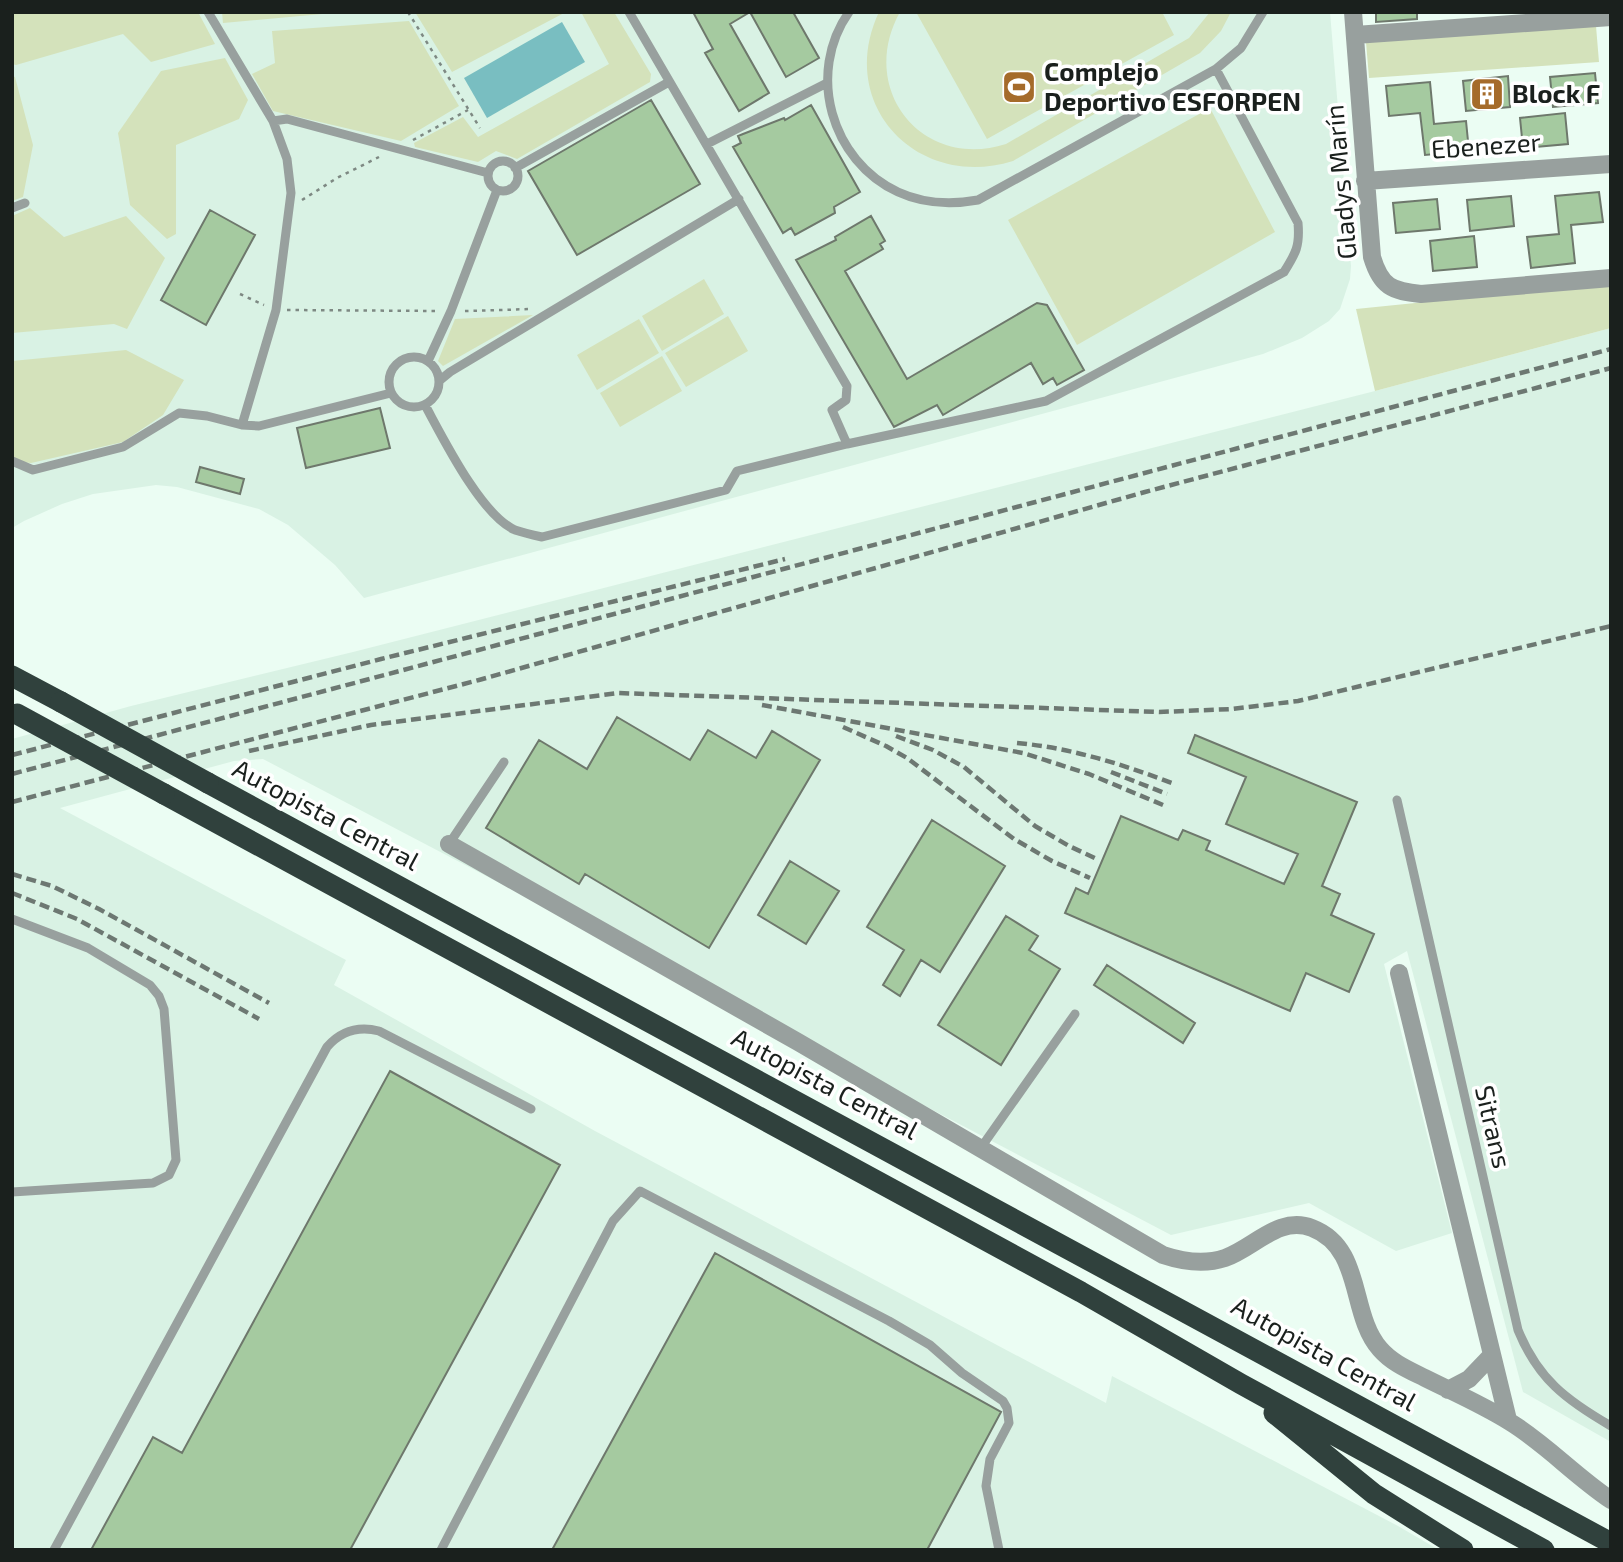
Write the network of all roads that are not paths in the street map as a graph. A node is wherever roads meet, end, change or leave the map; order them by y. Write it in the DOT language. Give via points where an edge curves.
graph roads {
  1 [pos="208,12"];
  2 [pos="629,12"];
  3 [pos="849,12"];
  4 [pos="1263,12"];
  5 [pos="1353,12"];
  6 [pos="1611,17"];
  7 [pos="1355,35"];
  8 [pos="1216,69"];
  9 [pos="669,82"];
  10 [pos="827,83"];
  11 [pos="273,121"];
  12 [pos="707,144"];
  13 [pos="1611,164"];
  14 [pos="515,168"];
  15 [pos="488,173"];
  16 [pos="1365,181"];
  17 [pos="497,190"];
  18 [pos="739,199"];
  19 [pos="25,203"];
  20 [pos="12,208"];
  21 [pos="1611,278"];
  22 [pos="428,360"];
  23 [pos="439,382"];
  24 [pos="391,393"];
  25 [pos="425,405"];
  26 [pos="242,425"];
  27 [pos="847,444"];
  28 [pos="12,461"];
  29 [pos="12,676"];
  30 [pos="15,712"];
  31 [pos="504,762"];
  32 [pos="1397,800"];
  33 [pos="449,844"];
  34 [pos="12,919"];
  35 [pos="1399,972"];
  36 [pos="1074,1014"];
  37 [pos="531,1109"];
  38 [pos="980,1149"];
  39 [pos="12,1192"];
  40 [pos="1492,1355"];
  41 [pos="1241,1384"];
  42 [pos="1448,1390"];
  43 [pos="1508,1420"];
  44 [pos="1611,1426"];
  45 [pos="1611,1500"];
  46 [pos="1611,1543"];
  47 [pos="54,1550"];
  48 [pos="441,1550"];
  49 [pos="999,1550"];
  50 [pos="1463,1550"];
  51 [pos="1544,1550"];
  1 -- 11 [label="lane"];
  2 -- 9 [label="lane"];
  3 -- 10 [label="lane" via="831,50"];
  4 -- 8 [label="lane" via="1251,35"];
  5 -- 7 [label="street, Gladys Marín"];
  6 -- 7 [label="street"];
  7 -- 16 [label="street, Gladys Marín"];
  8 -- 10 [label="lane" via="978,200 961,203 912,198 869,174 839,134"];
  8 -- 27 [label="lane" via="1298,223 1299,241 1284,272 1046,401"];
  9 -- 12 [label="lane"];
  9 -- 14 [label="lane"];
  10 -- 12 [label="lane"];
  11 -- 15 [label="lane" via="287,119"];
  11 -- 26 [label="lane" via="288,159 291,193 276,310"];
  12 -- 18 [label="lane"];
  13 -- 16 [label="street, Ebenezer"];
  14 -- 15 [label="lane" via="498,162"];
  14 -- 17 [label="lane" via="514,186"];
  15 -- 17 [label="lane" via="489,183"];
  16 -- 21 [label="street, Gladys Marín" via="1372,257 1377,272 1392,289 1421,294"];
  17 -- 22 [label="lane"];
  18 -- 23 [label="lane"];
  18 -- 27 [label="lane" via="847,386 846,400 832,410"];
  19 -- 20 [label="lane"];
  22 -- 23 [label="lane"];
  22 -- 24 [label="lane" via="412,356 395,365 389,374"];
  23 -- 25 [label="lane"];
  24 -- 25 [label="lane" via="409,407"];
  24 -- 26 [label="lane" via="259,426"];
  25 -- 27 [label="lane" via="487,506 513,529 542,537 726,490 737,471"];
  26 -- 28 [label="lane" via="179,413 123,447 33,470"];
  29 -- 46 [label="highway, Autopista Central, bridge"];
  30 -- 41 [label="highway, bridge" via="1081,1292"];
  31 -- 33 [label="lane"];
  32 -- 44 [label="lane, Sitrans" via="1518,1330 1534,1363 1558,1391"];
  33 -- 38 [label="street"];
  34 -- 39 [label="lane" via="88,947 155,990 164,1009 176,1160 169,1175 153,1184"];
  35 -- 40 [label="street"];
  36 -- 38 [label="lane"];
  37 -- 47 [label="lane" via="379,1031 355,1029 333,1041"];
  38 -- 42 [label="street" via="1147,1248 1180,1260 1205,1262 1227,1257 1287,1226 1305,1225 1321,1232 1345,1259 1375,1343 1390,1359"];
  40 -- 42 [label="street" via="1469,1379"];
  40 -- 43 [label="street"];
  41 -- 50 [label="highway" via="1374,1494"];
  41 -- 51 [label="highway"];
  42 -- 43 [label="street"];
  43 -- 45 [label="street"];
  48 -- 49 [label="lane" via="613,1222 640,1191 890,1321 930,1345 1003,1401 1009,1423 990,1459 986,1486"];
}
